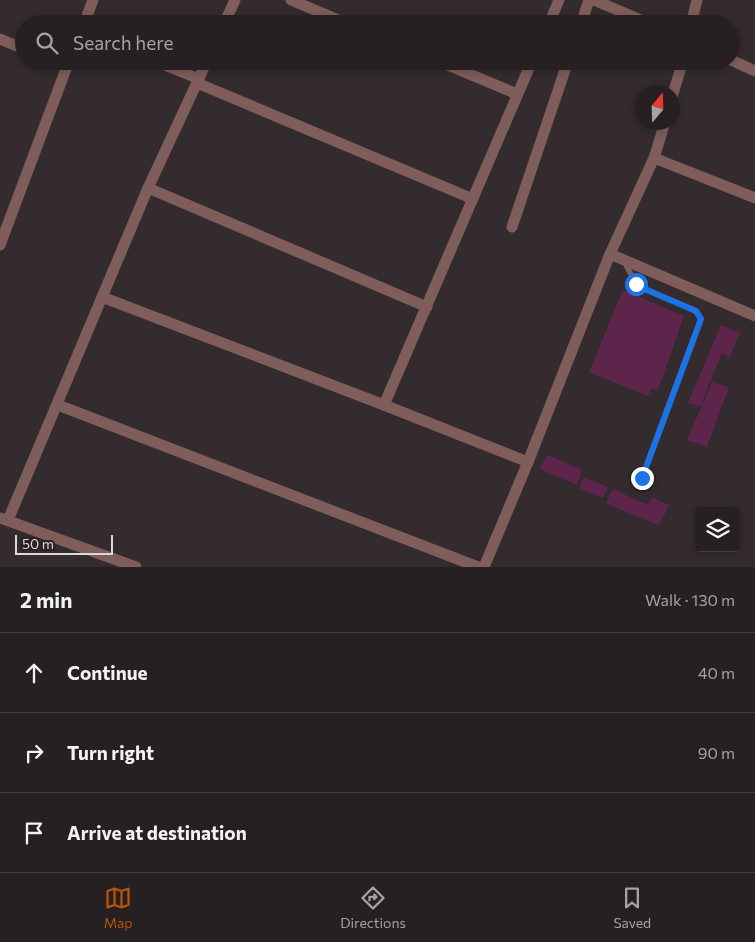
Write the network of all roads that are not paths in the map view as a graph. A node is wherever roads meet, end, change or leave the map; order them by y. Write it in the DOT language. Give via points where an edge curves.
graph roads {
  1 [pos="93,0"];
  2 [pos="235,0"];
  3 [pos="291,0"];
  4 [pos="559,0"];
  5 [pos="589,0"];
  6 [pos="594,0"];
  7 [pos="697,0"];
  8 [pos="87,15"];
  9 [pos="228,15"];
  10 [pos="327,15"];
  11 [pos="553,15"];
  12 [pos="584,15"];
  13 [pos="629,15"];
  14 [pos="693,15"];
  15 [pos="0,38"];
  16 [pos="15,45"];
  17 [pos="740,64"];
  18 [pos="65,70"];
  19 [pos="174,70"];
  20 [pos="203,70"];
  21 [pos="459,70"];
  22 [pos="528,70"];
  23 [pos="565,70"];
  24 [pos="680,70"];
  25 [pos="755,70"];
  26 [pos="198,81"];
  27 [pos="676,85"];
  28 [pos="516,94"];
  29 [pos="663,130"];
  30 [pos="654,158"];
  31 [pos="148,188"];
  32 [pos="755,198"];
  33 [pos="473,199"];
  34 [pos="512,227"];
  35 [pos="0,245"];
  36 [pos="610,254"];
  37 [pos="623,259"];
  38 [pos="102,297"];
  39 [pos="427,307"];
  40 [pos="755,316"];
  41 [pos="58,405"];
  42 [pos="384,405"];
  43 [pos="528,462"];
  44 [pos="642,478"];
  45 [pos="4,519"];
  46 [pos="136,567"];
  47 [pos="478,567"];
  48 [pos="484,567"];
  1 -- 8 [label="street"];
  2 -- 9 [label="street"];
  3 -- 10 [label="street"];
  4 -- 11 [label="street"];
  5 -- 12 [label="street"];
  6 -- 13 [label="street"];
  7 -- 14 [label="street"];
  15 -- 16 [label="street"];
  17 -- 25 [label="street"];
  18 -- 35 [label="street"];
  19 -- 26 [label="street"];
  20 -- 26 [label="street"];
  21 -- 28 [label="street"];
  22 -- 28 [label="street"];
  23 -- 34 [label="street"];
  24 -- 27 [label="street"];
  26 -- 31 [label="street"];
  26 -- 33 [label="street"];
  28 -- 33 [label="street"];
  29 -- 30 [label="street"];
  30 -- 32 [label="street"];
  30 -- 36 [label="street"];
  31 -- 38 [label="street"];
  31 -- 39 [label="street"];
  33 -- 39 [label="street"];
  36 -- 37 [label="street"];
  36 -- 43 [label="street"];
  37 -- 40 [label="street"];
  37 -- 44 [label="lane" via="636,284 696,311 701,319"];
  38 -- 41 [label="street"];
  38 -- 42 [label="street"];
  39 -- 42 [label="street"];
  41 -- 45 [label="street"];
  41 -- 47 [label="street"];
  42 -- 43 [label="street"];
  43 -- 48 [label="street"];
  45 -- 46 [label="street"];
}
